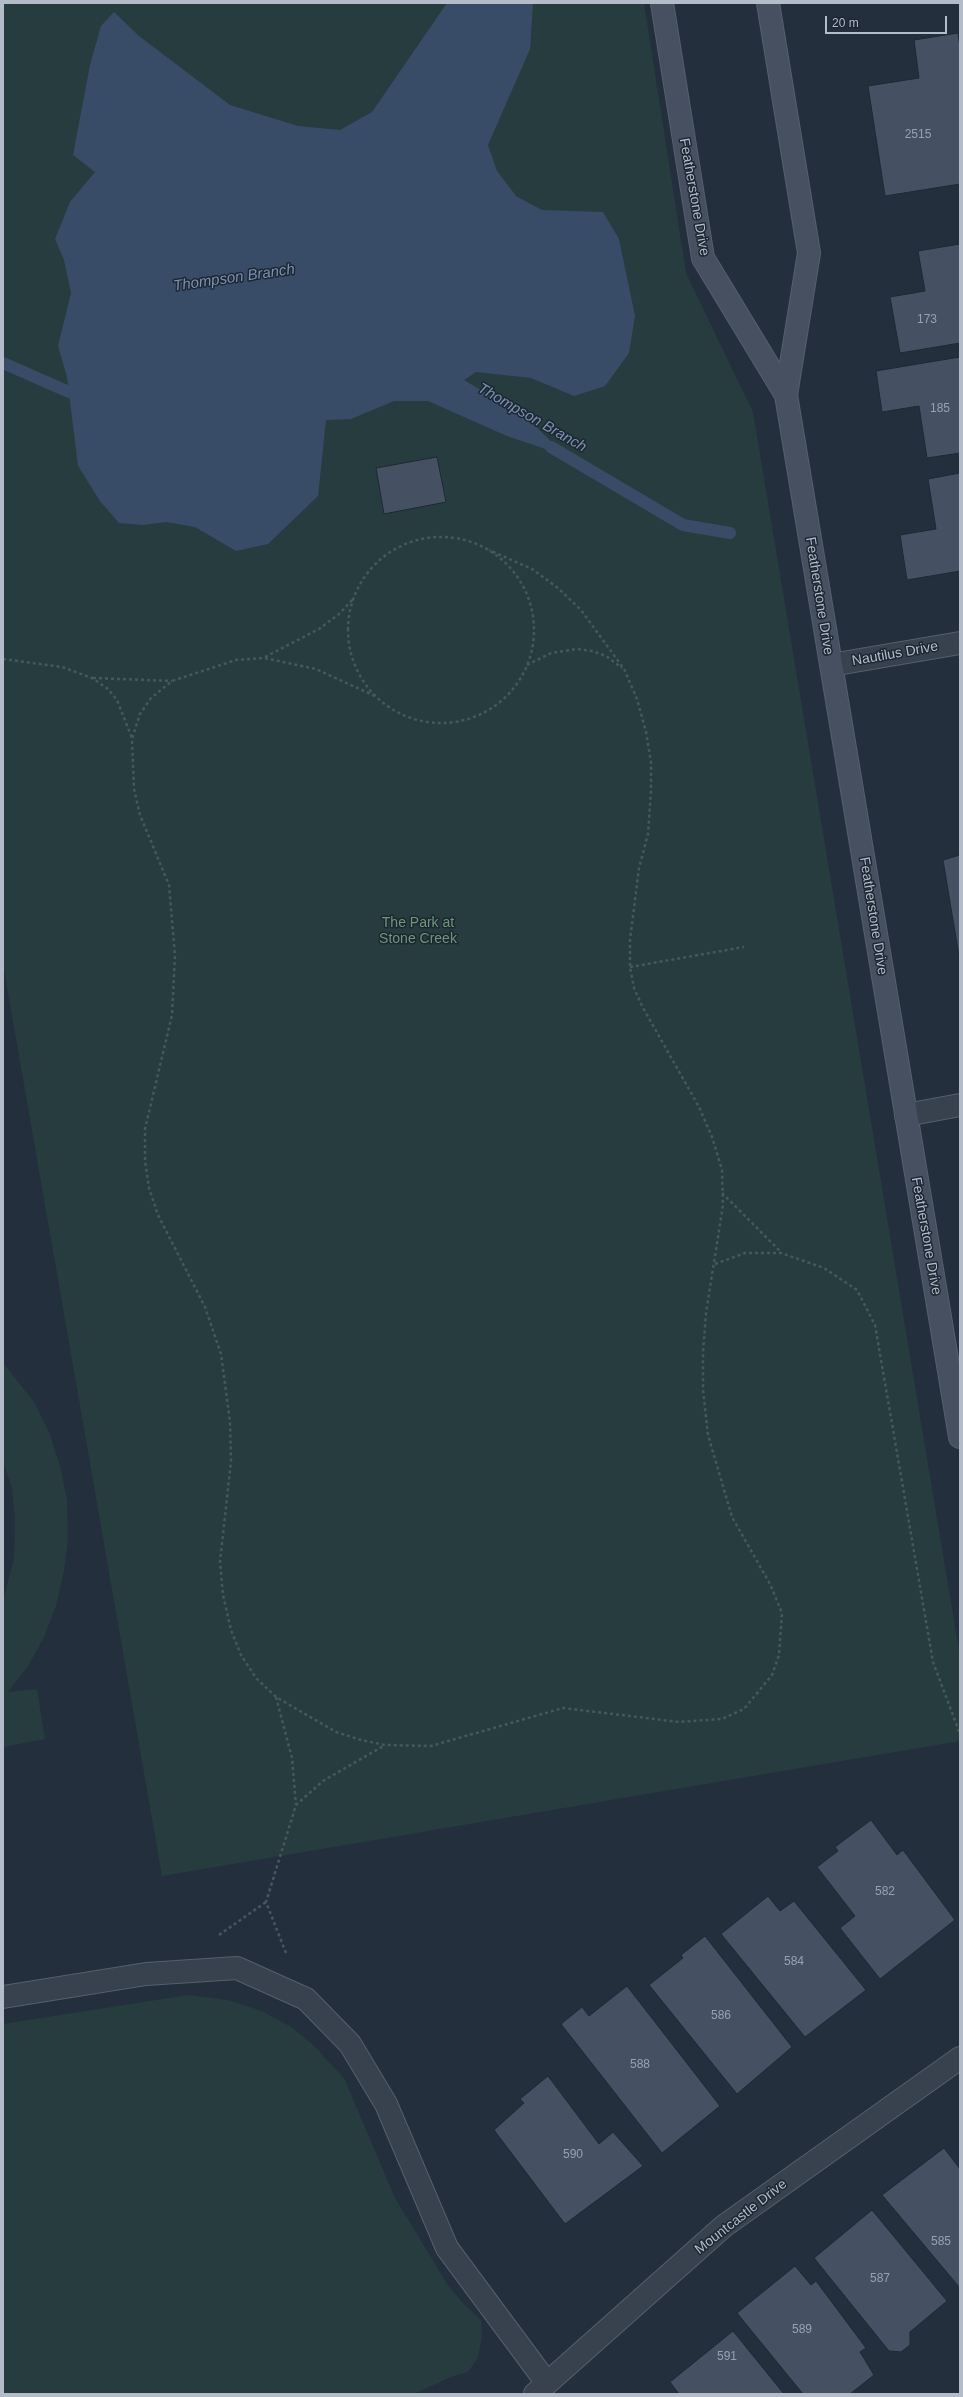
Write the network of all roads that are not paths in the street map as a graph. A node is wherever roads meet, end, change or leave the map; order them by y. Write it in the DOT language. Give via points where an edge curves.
graph roads {
  1 [pos="662,3"];
  2 [pos="768,3"];
  3 [pos="786,395"];
  4 [pos="960,643"];
  5 [pos="831,665"];
  6 [pos="960,1105"];
  7 [pos="906,1115"];
  8 [pos="960,1437"];
  9 [pos="3,1997"];
  10 [pos="960,2058"];
  11 [pos="541,2389"];
  1 -- 3 [label="street, Featherstone Drive" via="703,258"];
  2 -- 3 [label="street, Featherstone Drive" via="810,253"];
  3 -- 5 [label="street, Featherstone Drive"];
  4 -- 5 [label="street, Nautilus Drive"];
  5 -- 7 [label="street, Featherstone Drive"];
  6 -- 7 [label="street"];
  7 -- 8 [label="street, Featherstone Drive"];
  9 -- 11 [label="street" via="146,1974 237,1968 306,2000 350,2044 386,2104 447,2248"];
  10 -- 11 [label="street, Mountcastle Drive" via="724,2226"];
}
